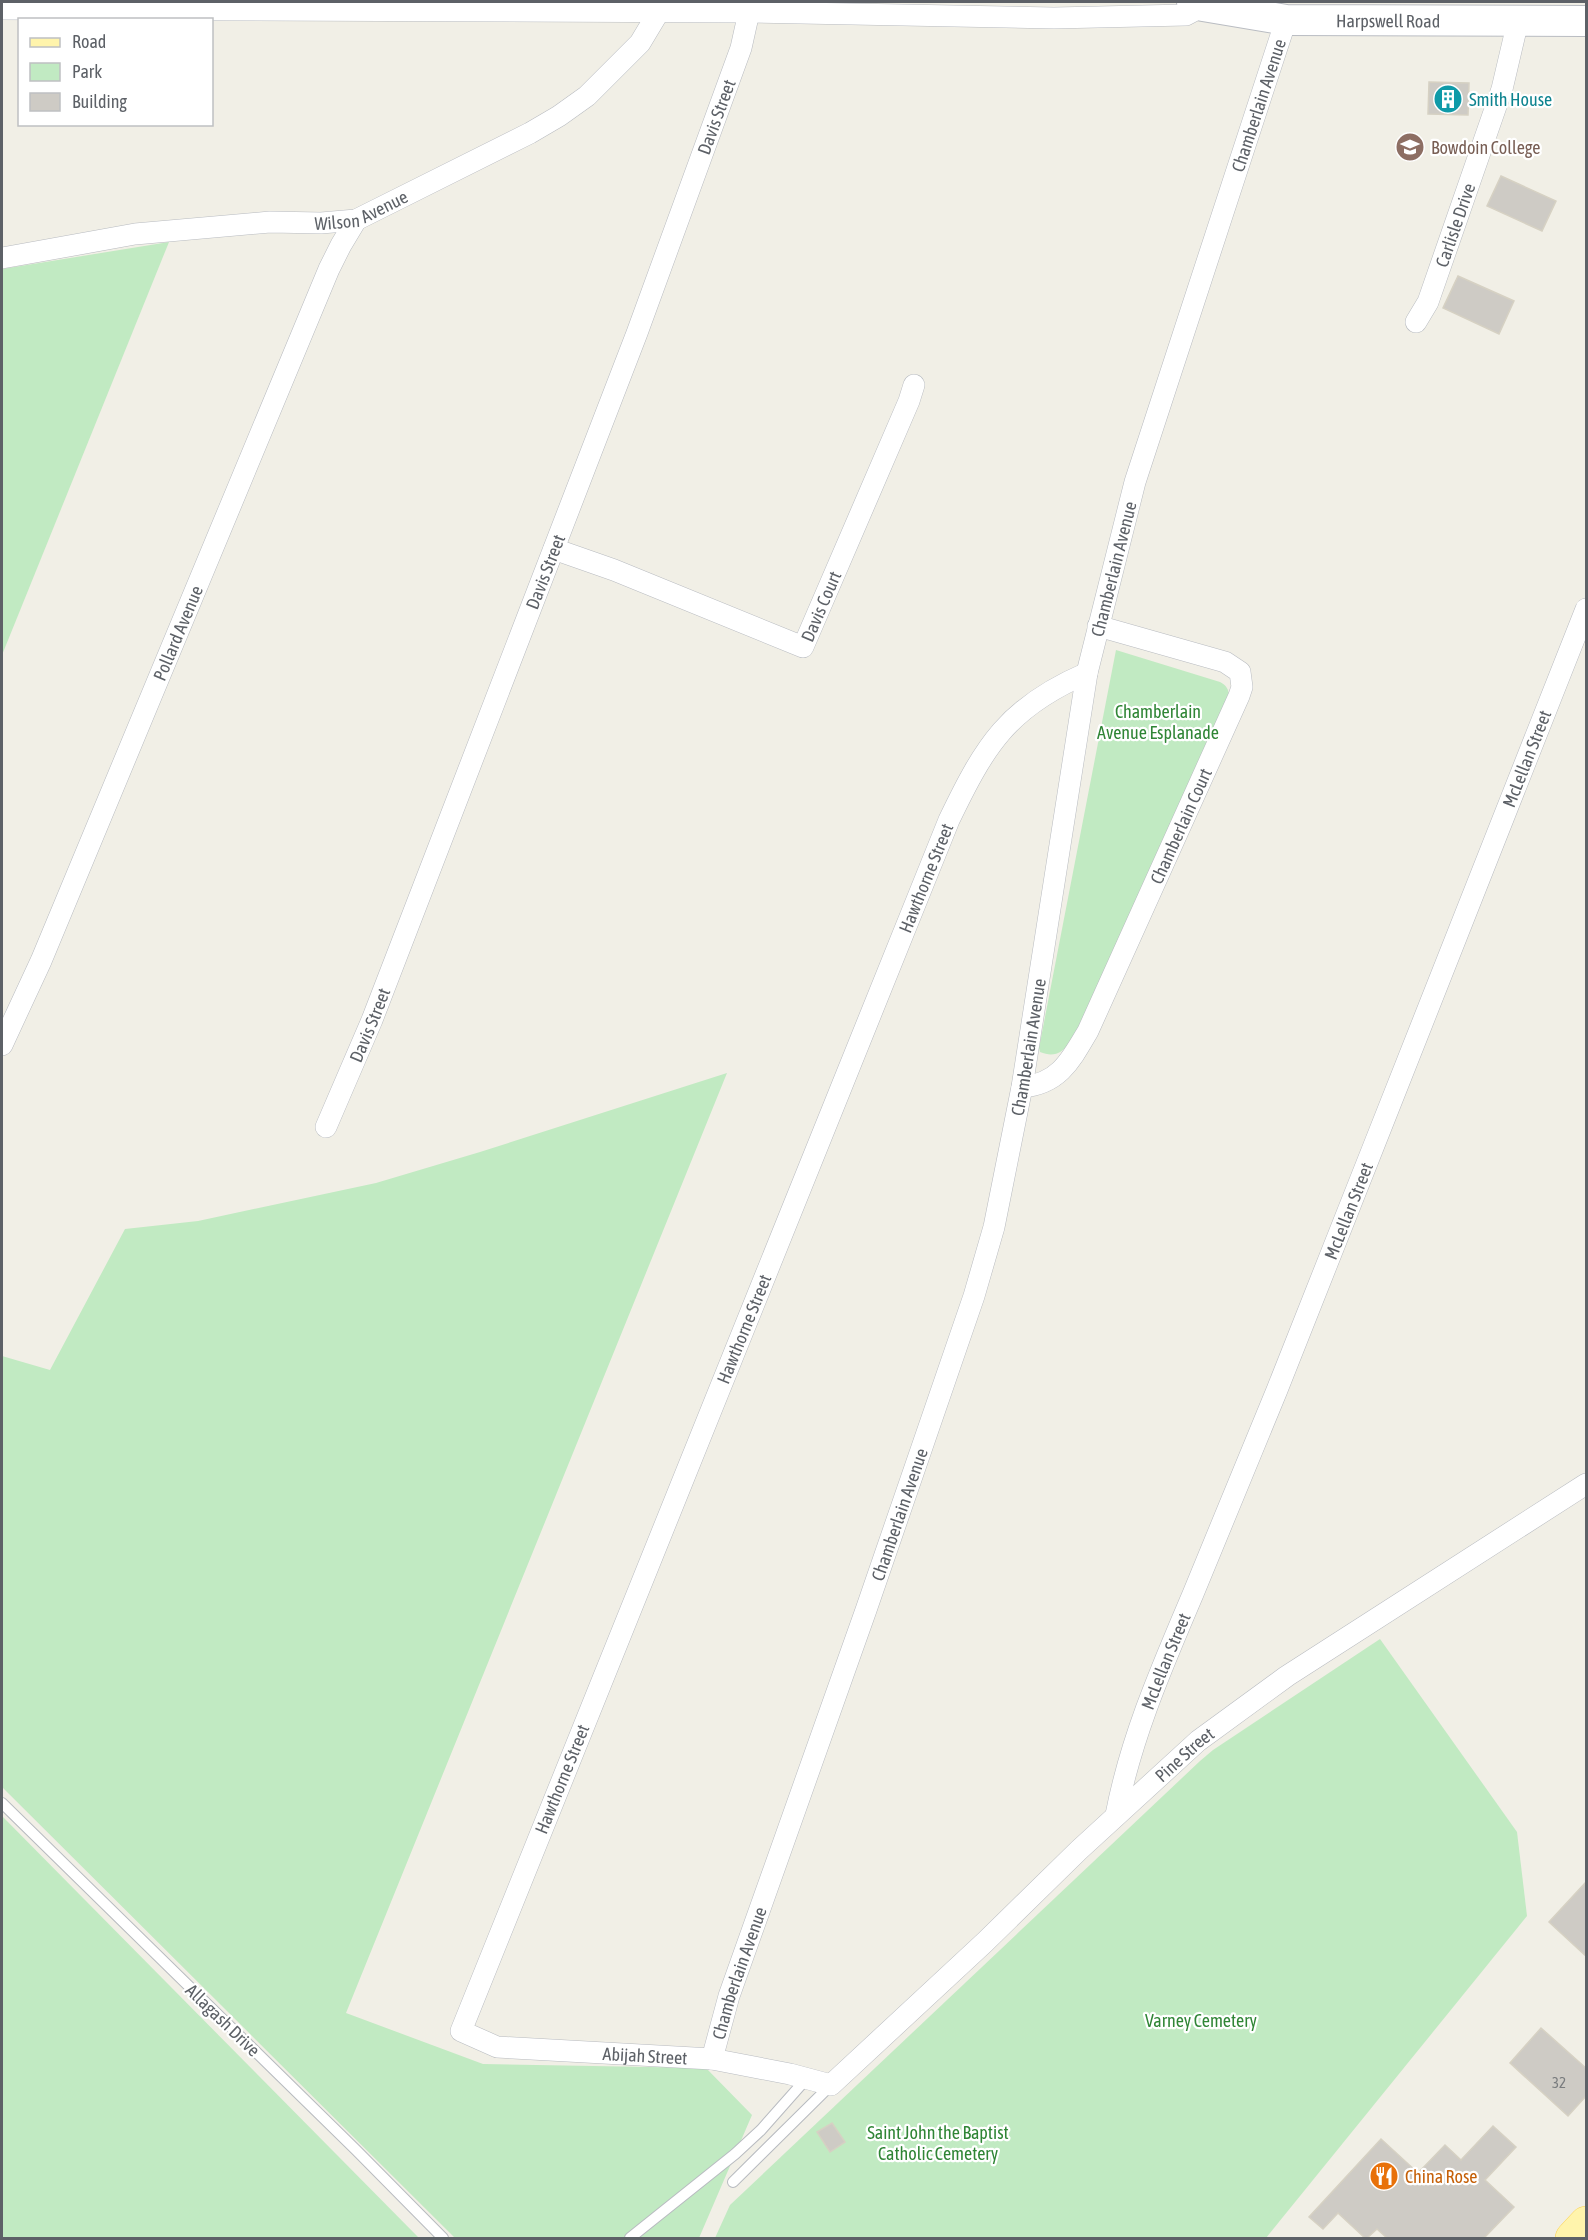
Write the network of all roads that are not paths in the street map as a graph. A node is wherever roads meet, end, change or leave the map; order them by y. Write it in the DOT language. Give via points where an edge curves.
graph roads {
  1 [pos="1197,4"];
  2 [pos="2,9"];
  3 [pos="1467,11"];
  4 [pos="749,12"];
  5 [pos="658,13"];
  6 [pos="1286,20"];
  7 [pos="1518,21"];
  8 [pos="1587,21"];
  9 [pos="356,220"];
  10 [pos="2,258"];
  11 [pos="1416,322"];
  12 [pos="914,385"];
  13 [pos="554,549"];
  14 [pos="1587,609"];
  15 [pos="1098,626"];
  16 [pos="1087,673"];
  17 [pos="2,1045"];
  18 [pos="1022,1087"];
  19 [pos="326,1127"];
  20 [pos="1587,1484"];
  21 [pos="2,1803"];
  22 [pos="1116,1815"];
  23 [pos="461,2031"];
  24 [pos="712,2059"];
  25 [pos="807,2078"];
  26 [pos="831,2085"];
  27 [pos="733,2182"];
  28 [pos="1587,2223"];
  29 [pos="443,2238"];
  30 [pos="630,2238"];
  31 [pos="1572,2238"];
  1 -- 4 [label="street" via="1186,15 1080,18"];
  1 -- 6 [label="main road, Harpswell Road"];
  2 -- 5 [label="street"];
  3 -- 6 [label="main road, Harpswell Road"];
  3 -- 7 [label="main road, Harpswell Road"];
  4 -- 5 [label="street"];
  4 -- 13 [label="street, Davis Street" via="741,48 704,152"];
  5 -- 9 [label="street, Wilson Avenue" via="634,50 587,96 559,116"];
  6 -- 15 [label="street, Chamberlain Avenue" via="1135,482"];
  7 -- 8 [label="main road, Harpswell Road"];
  7 -- 11 [label="street, Carlisle Drive" via="1502,89 1428,302"];
  9 -- 10 [label="street, Wilson Avenue" via="270,222 135,234"];
  9 -- 17 [label="street, Pollard Avenue" via="329,270 41,961"];
  12 -- 13 [label="street, Davis Court" via="803,647"];
  13 -- 19 [label="street, Davis Street" via="372,1020"];
  14 -- 22 [label="street, McLellan Street" via="1235,1494 1145,1707 1123,1777"];
  15 -- 16 [label="street, Chamberlain Avenue"];
  15 -- 18 [label="street, Chamberlain Court" via="1225,662 1240,672 1242,687 1088,1031 1071,1060 1054,1077 1039,1086"];
  16 -- 18 [label="street, Chamberlain Avenue"];
  16 -- 23 [label="street, Hawthorne Street" via="1051,690 1010,722 988,746 949,820"];
  18 -- 24 [label="street, Chamberlain Avenue" via="994,1227 974,1296 729,1996"];
  20 -- 22 [label="street, Pine Street" via="1287,1676 1198,1741"];
  21 -- 29 [label="lane, Allagash Drive"];
  22 -- 26 [label="street, Pine Street"];
  23 -- 24 [label="street, Abijah Street" via="497,2047"];
  24 -- 25 [label="street, Abijah Street"];
  25 -- 26 [label="street, Abijah Street"];
  25 -- 30 [label="lane" via="735,2154"];
  26 -- 27 [label="lane"];
  28 -- 31 [label="main road"];
}
